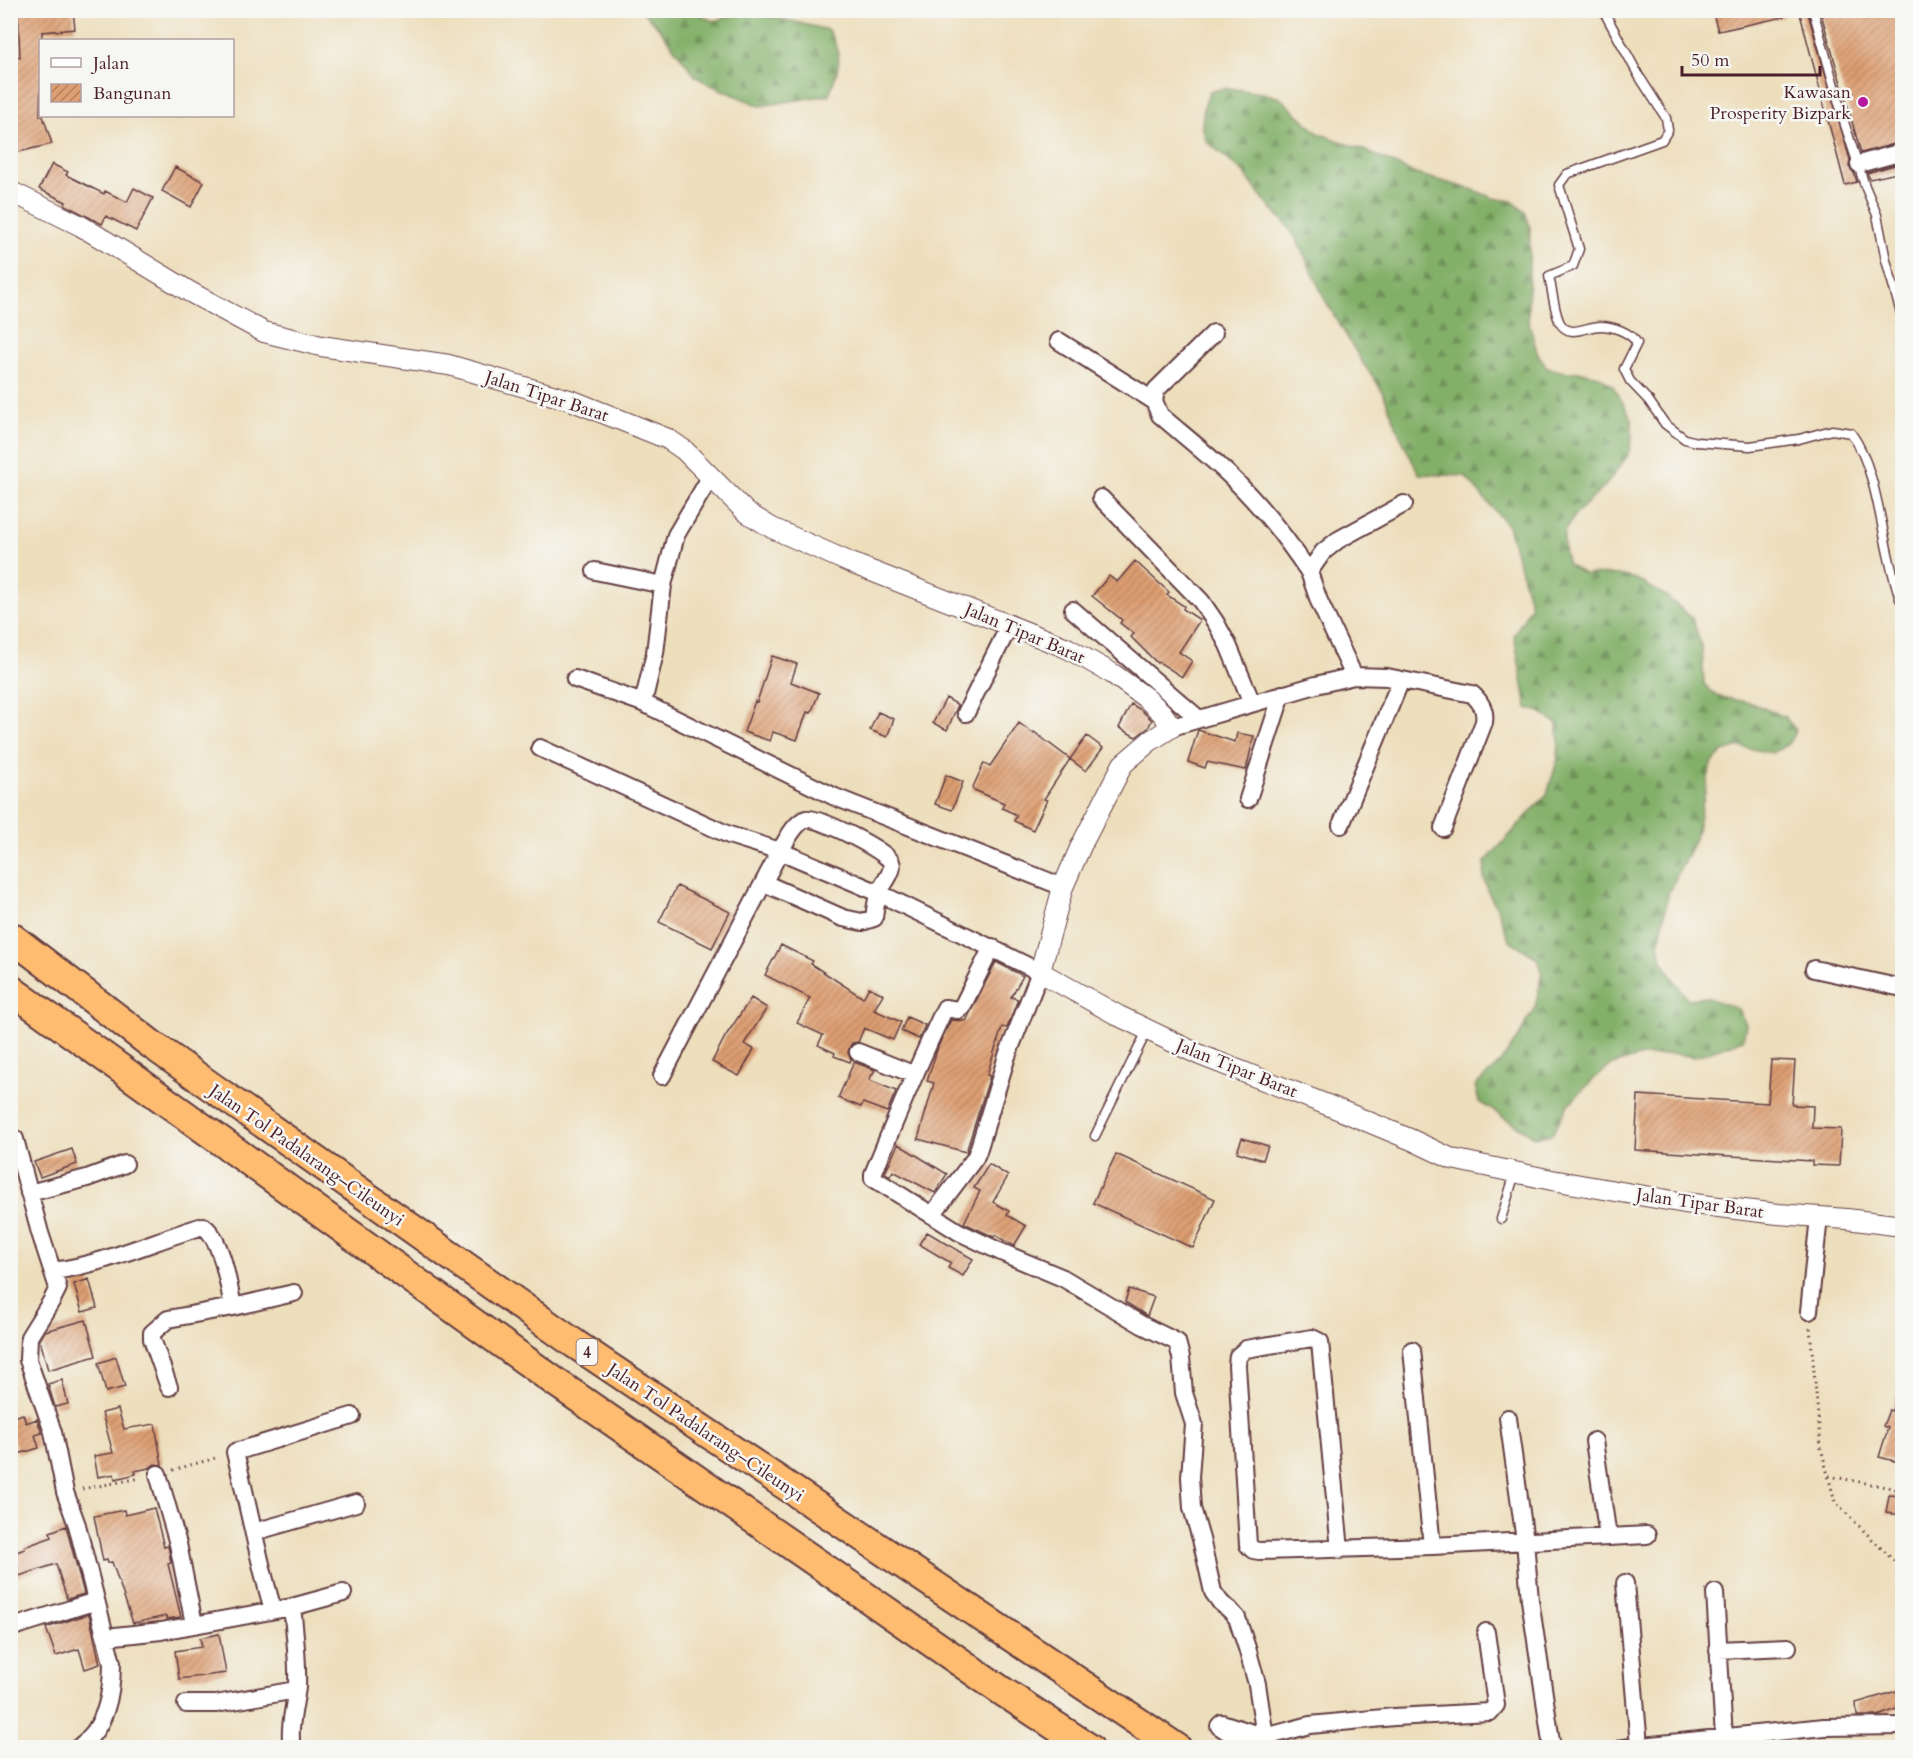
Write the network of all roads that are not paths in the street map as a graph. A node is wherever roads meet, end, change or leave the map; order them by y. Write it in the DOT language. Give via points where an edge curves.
graph roads {
  1 [pos="1603,10"];
  2 [pos="1814,10"];
  3 [pos="1902,152"];
  4 [pos="1859,164"];
  5 [pos="10,191"];
  6 [pos="1902,317"];
  7 [pos="1214,333"];
  8 [pos="1059,341"];
  9 [pos="1154,401"];
  10 [pos="711,476"];
  11 [pos="1101,498"];
  12 [pos="1404,504"];
  13 [pos="596,571"];
  14 [pos="1309,572"];
  15 [pos="663,585"];
  16 [pos="1902,602"];
  17 [pos="1073,610"];
  18 [pos="1010,624"];
  19 [pos="1354,676"];
  20 [pos="574,679"];
  21 [pos="1401,680"];
  22 [pos="1282,694"];
  23 [pos="643,703"];
  24 [pos="1251,703"];
  25 [pos="966,713"];
  26 [pos="1199,719"];
  27 [pos="1173,727"];
  28 [pos="540,748"];
  29 [pos="1248,799"];
  30 [pos="1341,825"];
  31 [pos="1443,828"];
  32 [pos="780,851"];
  33 [pos="764,883"];
  34 [pos="1063,887"];
  35 [pos="879,893"];
  36 [pos="10,936"];
  37 [pos="992,947"];
  38 [pos="1814,969"];
  39 [pos="1040,972"];
  40 [pos="10,988"];
  41 [pos="1902,988"];
  42 [pos="1148,1030"];
  43 [pos="858,1052"];
  44 [pos="915,1075"];
  45 [pos="662,1076"];
  46 [pos="1095,1136"];
  47 [pos="15,1139"];
  48 [pos="125,1164"];
  49 [pos="1515,1172"];
  50 [pos="30,1192"];
  51 [pos="932,1215"];
  52 [pos="1819,1217"];
  53 [pos="1501,1219"];
  54 [pos="1902,1226"];
  55 [pos="53,1271"];
  56 [pos="294,1293"];
  57 [pos="233,1307"];
  58 [pos="1809,1311"];
  59 [pos="1412,1350"];
  60 [pos="169,1387"];
  61 [pos="352,1416"];
  62 [pos="1509,1418"];
  63 [pos="1594,1441"];
  64 [pos="158,1474"];
  65 [pos="356,1503"];
  66 [pos="254,1532"];
  67 [pos="1647,1535"];
  68 [pos="1608,1537"];
  69 [pos="1525,1541"];
  70 [pos="1432,1546"];
  71 [pos="1340,1550"];
  72 [pos="1625,1582"];
  73 [pos="342,1593"];
  74 [pos="1715,1593"];
  75 [pos="96,1601"];
  76 [pos="292,1607"];
  77 [pos="273,1610"];
  78 [pos="194,1624"];
  79 [pos="10,1628"];
  80 [pos="1486,1632"];
  81 [pos="106,1637"];
  82 [pos="1788,1647"];
  83 [pos="1718,1650"];
  84 [pos="296,1690"];
  85 [pos="186,1704"];
  86 [pos="1902,1726"];
  87 [pos="1724,1737"];
  88 [pos="1259,1742"];
  89 [pos="1631,1747"];
  90 [pos="78,1748"];
  91 [pos="292,1748"];
  92 [pos="1089,1748"];
  93 [pos="1177,1748"];
  94 [pos="1552,1748"];
  1 -- 16 [label="lane" via="1666,118 1668,130 1662,140 1567,174 1558,185 1579,249 1573,266 1549,276 1559,321 1574,332 1600,326 1634,337 1637,343 1624,369 1665,424 1685,440 1750,446 1832,430 1851,433 1859,444 1872,484"];
  2 -- 4 [label="lane"];
  3 -- 4 [label="street"];
  4 -- 6 [label="lane" via="1877,215"];
  5 -- 10 [label="street, Jalan Tipar Barat" via="81,226 264,332 321,346 448,365 573,401 668,439"];
  7 -- 9 [label="street" via="1156,390"];
  8 -- 9 [label="street"];
  9 -- 14 [label="street" via="1160,415 1254,502"];
  10 -- 15 [label="street" via="676,535"];
  10 -- 18 [label="street, Jalan Tipar Barat" via="746,512 772,528"];
  11 -- 24 [label="street" via="1201,601 1228,645"];
  12 -- 14 [label="street" via="1338,540 1323,552"];
  13 -- 15 [label="street"];
  14 -- 19 [label="street"];
  15 -- 23 [label="street" via="655,654"];
  17 -- 26 [label="street"];
  18 -- 25 [label="street"];
  18 -- 27 [label="street, Jalan Tipar Barat" via="1067,648 1113,674 1146,698"];
  19 -- 21 [label="street"];
  19 -- 22 [label="street"];
  20 -- 23 [label="street"];
  21 -- 30 [label="street"];
  21 -- 31 [label="street" via="1472,694 1486,715"];
  22 -- 24 [label="street"];
  22 -- 29 [label="street"];
  23 -- 34 [label="street" via="835,797"];
  24 -- 26 [label="street"];
  26 -- 27 [label="street"];
  27 -- 34 [label="street" via="1124,764"];
  28 -- 32 [label="street" via="729,835"];
  32 -- 33 [label="street"];
  32 -- 35 [label="street"];
  32 -- 35 [label="street" via="799,823 816,820 885,853 892,866"];
  33 -- 35 [label="street" via="843,918 862,922 874,918"];
  33 -- 45 [label="street"];
  34 -- 39 [label="street"];
  35 -- 37 [label="street"];
  36 -- 93 [label="highway, Jalan Tol Padalarang–Cileunyi / 4" via="151,1044 575,1344"];
  37 -- 39 [label="street"];
  37 -- 44 [label="street" via="962,1007 945,1008"];
  38 -- 41 [label="street"];
  39 -- 42 [label="street, Jalan Tipar Barat"];
  39 -- 51 [label="street" via="1007,1056 975,1158"];
  40 -- 92 [label="highway, Jalan Tol Padalarang–Cileunyi / 4" via="554,1381"];
  42 -- 46 [label="lane"];
  42 -- 49 [label="street, Jalan Tipar Barat" via="1452,1159"];
  43 -- 44 [label="street"];
  44 -- 51 [label="street" via="873,1178"];
  47 -- 50 [label="street"];
  48 -- 50 [label="street"];
  49 -- 52 [label="street, Jalan Tipar Barat" via="1685,1203"];
  49 -- 53 [label="lane"];
  50 -- 55 [label="street"];
  51 -- 88 [label="street" via="959,1232 1063,1278 1177,1342 1184,1393 1194,1424 1192,1508 1213,1592 1237,1618 1247,1648 1257,1684"];
  52 -- 54 [label="street, Jalan Tipar Barat"];
  52 -- 58 [label="street"];
  55 -- 57 [label="street" via="99,1262 203,1226 210,1232 221,1257"];
  55 -- 75 [label="street" via="58,1290 29,1337 28,1360 53,1432 65,1492"];
  56 -- 57 [label="street"];
  57 -- 60 [label="street" via="168,1319 152,1334"];
  59 -- 70 [label="street"];
  61 -- 66 [label="street" via="235,1452"];
  62 -- 69 [label="street"];
  63 -- 68 [label="street"];
  64 -- 78 [label="street" via="178,1544"];
  65 -- 66 [label="street"];
  66 -- 77 [label="street"];
  67 -- 68 [label="street"];
  68 -- 69 [label="street"];
  69 -- 70 [label="street"];
  69 -- 94 [label="street"];
  70 -- 71 [label="street"];
  71 -- 71 [label="street" via="1320,1342 1312,1338 1246,1349 1238,1356 1237,1365 1248,1545 1259,1551"];
  72 -- 89 [label="street"];
  73 -- 76 [label="street"];
  74 -- 83 [label="street"];
  75 -- 79 [label="street"];
  75 -- 81 [label="street"];
  76 -- 77 [label="street"];
  76 -- 84 [label="street"];
  77 -- 78 [label="street"];
  78 -- 81 [label="street"];
  80 -- 88 [label="street" via="1496,1705 1490,1712 1310,1725"];
  81 -- 90 [label="street" via="112,1685 99,1726"];
  82 -- 83 [label="street"];
  83 -- 87 [label="street"];
  84 -- 85 [label="street" via="216,1704"];
  84 -- 91 [label="street"];
  86 -- 87 [label="street" via="1824,1727"];
  87 -- 89 [label="street"];
}
